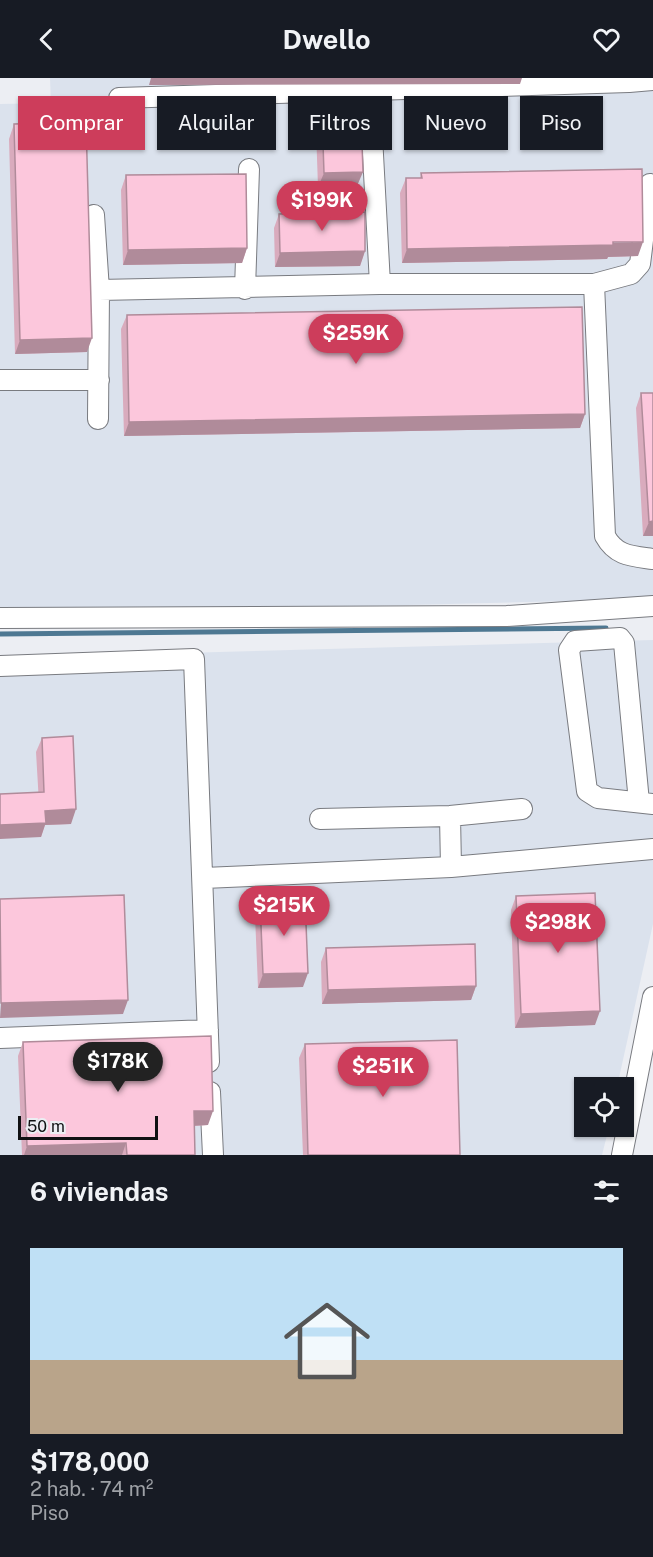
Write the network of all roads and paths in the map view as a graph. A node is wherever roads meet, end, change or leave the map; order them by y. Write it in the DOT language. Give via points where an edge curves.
graph roads {
  1 [pos="628,80"];
  2 [pos="653,80"];
  3 [pos="145,97"];
  4 [pos="373,150"];
  5 [pos="249,169"];
  6 [pos="650,184"];
  7 [pos="94,215"];
  8 [pos="380,284"];
  9 [pos="594,284"];
  10 [pos="245,289"];
  11 [pos="99,290"];
  12 [pos="0,380"];
  13 [pos="99,380"];
  14 [pos="98,419"];
  15 [pos="653,559"];
  16 [pos="653,606"];
  17 [pos="0,618"];
  18 [pos="0,666"];
  19 [pos="646,803"];
  20 [pos="522,808"];
  21 [pos="450,816"];
  22 [pos="320,819"];
  23 [pos="653,849"];
  24 [pos="451,867"];
  25 [pos="204,878"];
  26 [pos="653,997"];
  27 [pos="208,1030"];
  28 [pos="0,1038"];
  29 [pos="213,1155"];
  30 [pos="622,1155"];
  1 -- 2 [label="street"];
  1 -- 3 [label="street"];
  4 -- 8 [label="street"];
  5 -- 10 [label="street"];
  6 -- 9 [label="street" via="640,264 632,274"];
  7 -- 11 [label="street"];
  8 -- 9 [label="street"];
  8 -- 10 [label="street"];
  9 -- 15 [label="street" via="605,536 622,555"];
  10 -- 11 [label="street"];
  11 -- 13 [label="street"];
  12 -- 13 [label="street"];
  13 -- 14 [label="street"];
  16 -- 17 [label="street" via="507,616"];
  18 -- 25 [label="street" via="194,659"];
  19 -- 19 [label="street" via="598,798 586,791 569,650 575,641 620,639 624,643"];
  20 -- 21 [label="street"];
  21 -- 22 [label="street"];
  21 -- 24 [label="street"];
  23 -- 24 [label="street"];
  24 -- 25 [label="street"];
  25 -- 27 [label="street"];
  26 -- 30 [label="street"];
  27 -- 28 [label="street"];
  27 -- 29 [label="street"];
}
